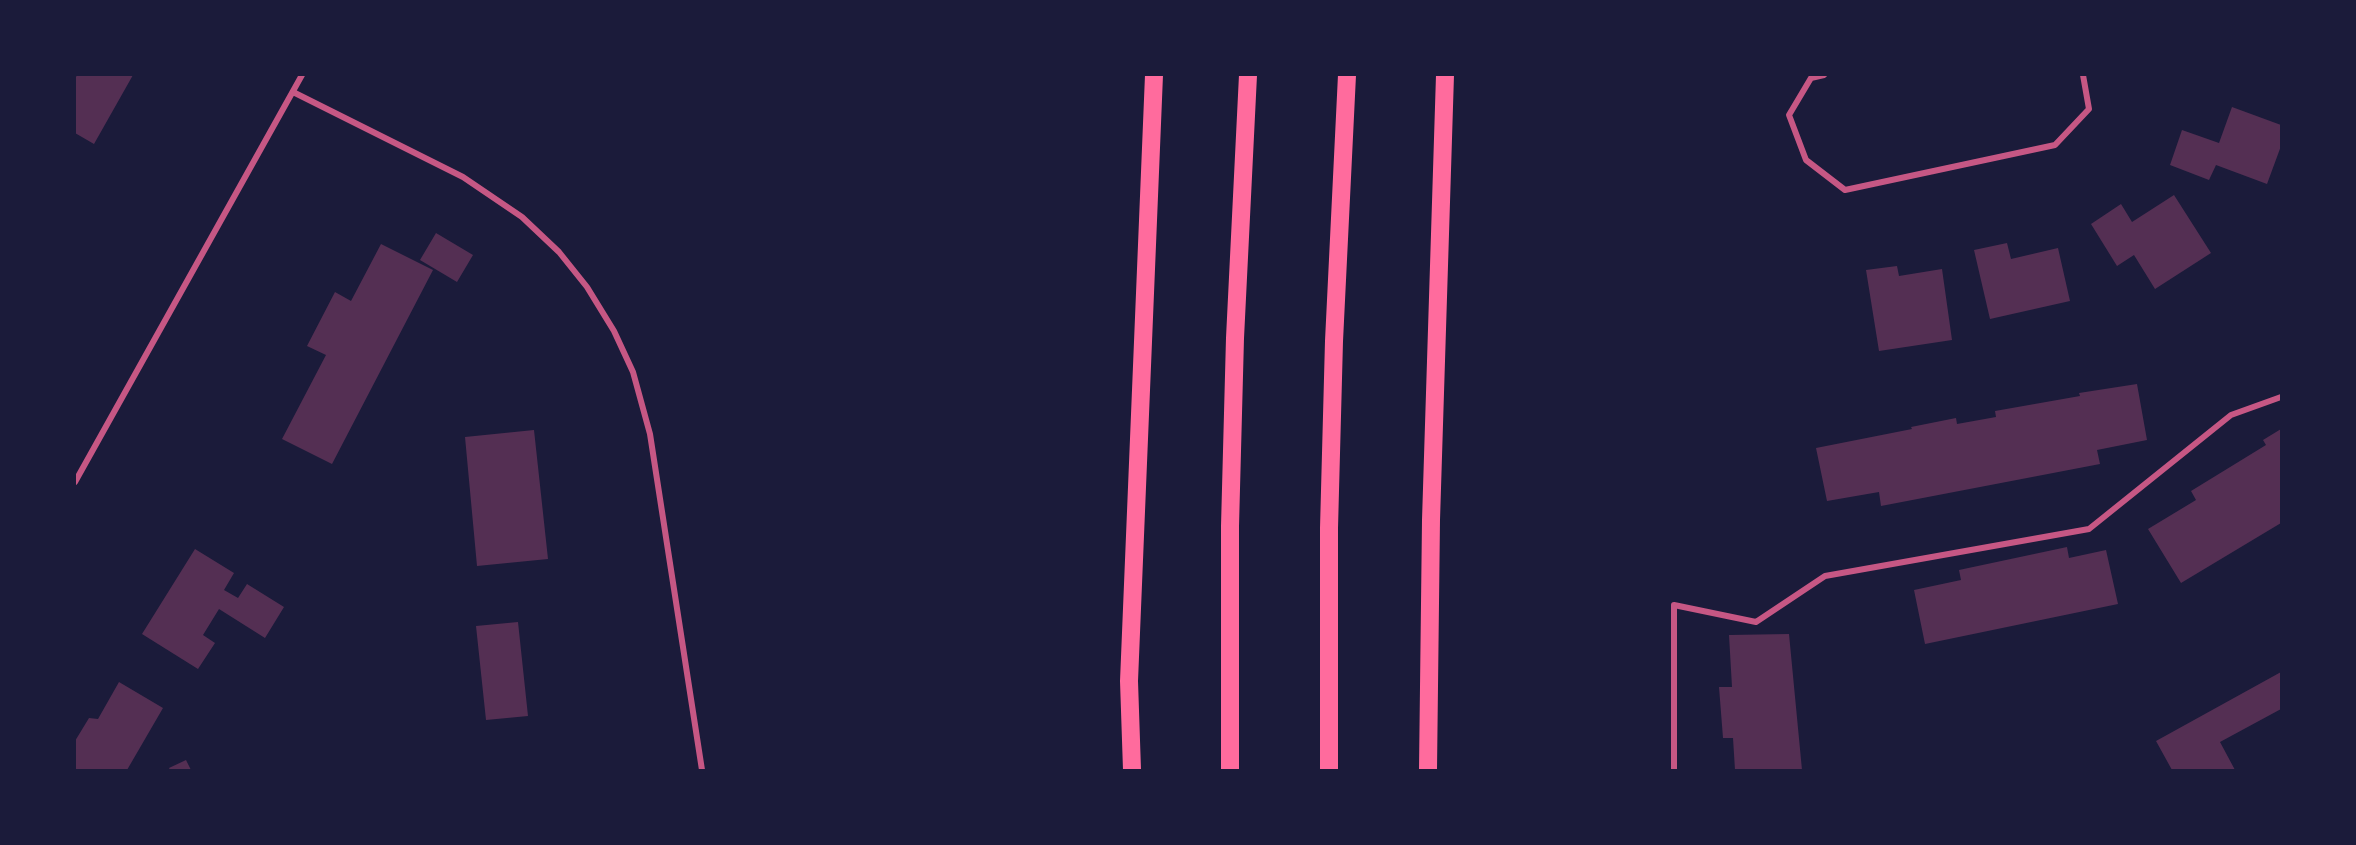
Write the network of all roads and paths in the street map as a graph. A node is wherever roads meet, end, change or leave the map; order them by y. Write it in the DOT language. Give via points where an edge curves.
graph roads {
  1 [pos="302,75"];
  2 [pos="1154,75"];
  3 [pos="1248,75"];
  4 [pos="1347,75"];
  5 [pos="1444,75"];
  6 [pos="1824,75"];
  7 [pos="2083,75"];
  8 [pos="293,92"];
  9 [pos="2281,397"];
  10 [pos="75,482"];
  11 [pos="702,770"];
  12 [pos="1132,770"];
  13 [pos="1230,770"];
  14 [pos="1329,770"];
  15 [pos="1428,770"];
  16 [pos="1674,770"];
  1 -- 8 [label="street"];
  2 -- 12 [label="highway" via="1129,681"];
  3 -- 13 [label="highway" via="1230,515"];
  4 -- 14 [label="highway" via="1329,528"];
  5 -- 15 [label="highway"];
  6 -- 7 [label="street" via="1811,78 1789,115 1806,160 1845,190 2055,145 2089,110"];
  8 -- 10 [label="street"];
  8 -- 11 [label="street" via="463,177 522,217 559,252 614,331 633,372 650,434"];
  9 -- 16 [label="street" via="2232,415 2089,529 1825,576 1756,622 1674,605"];
}
